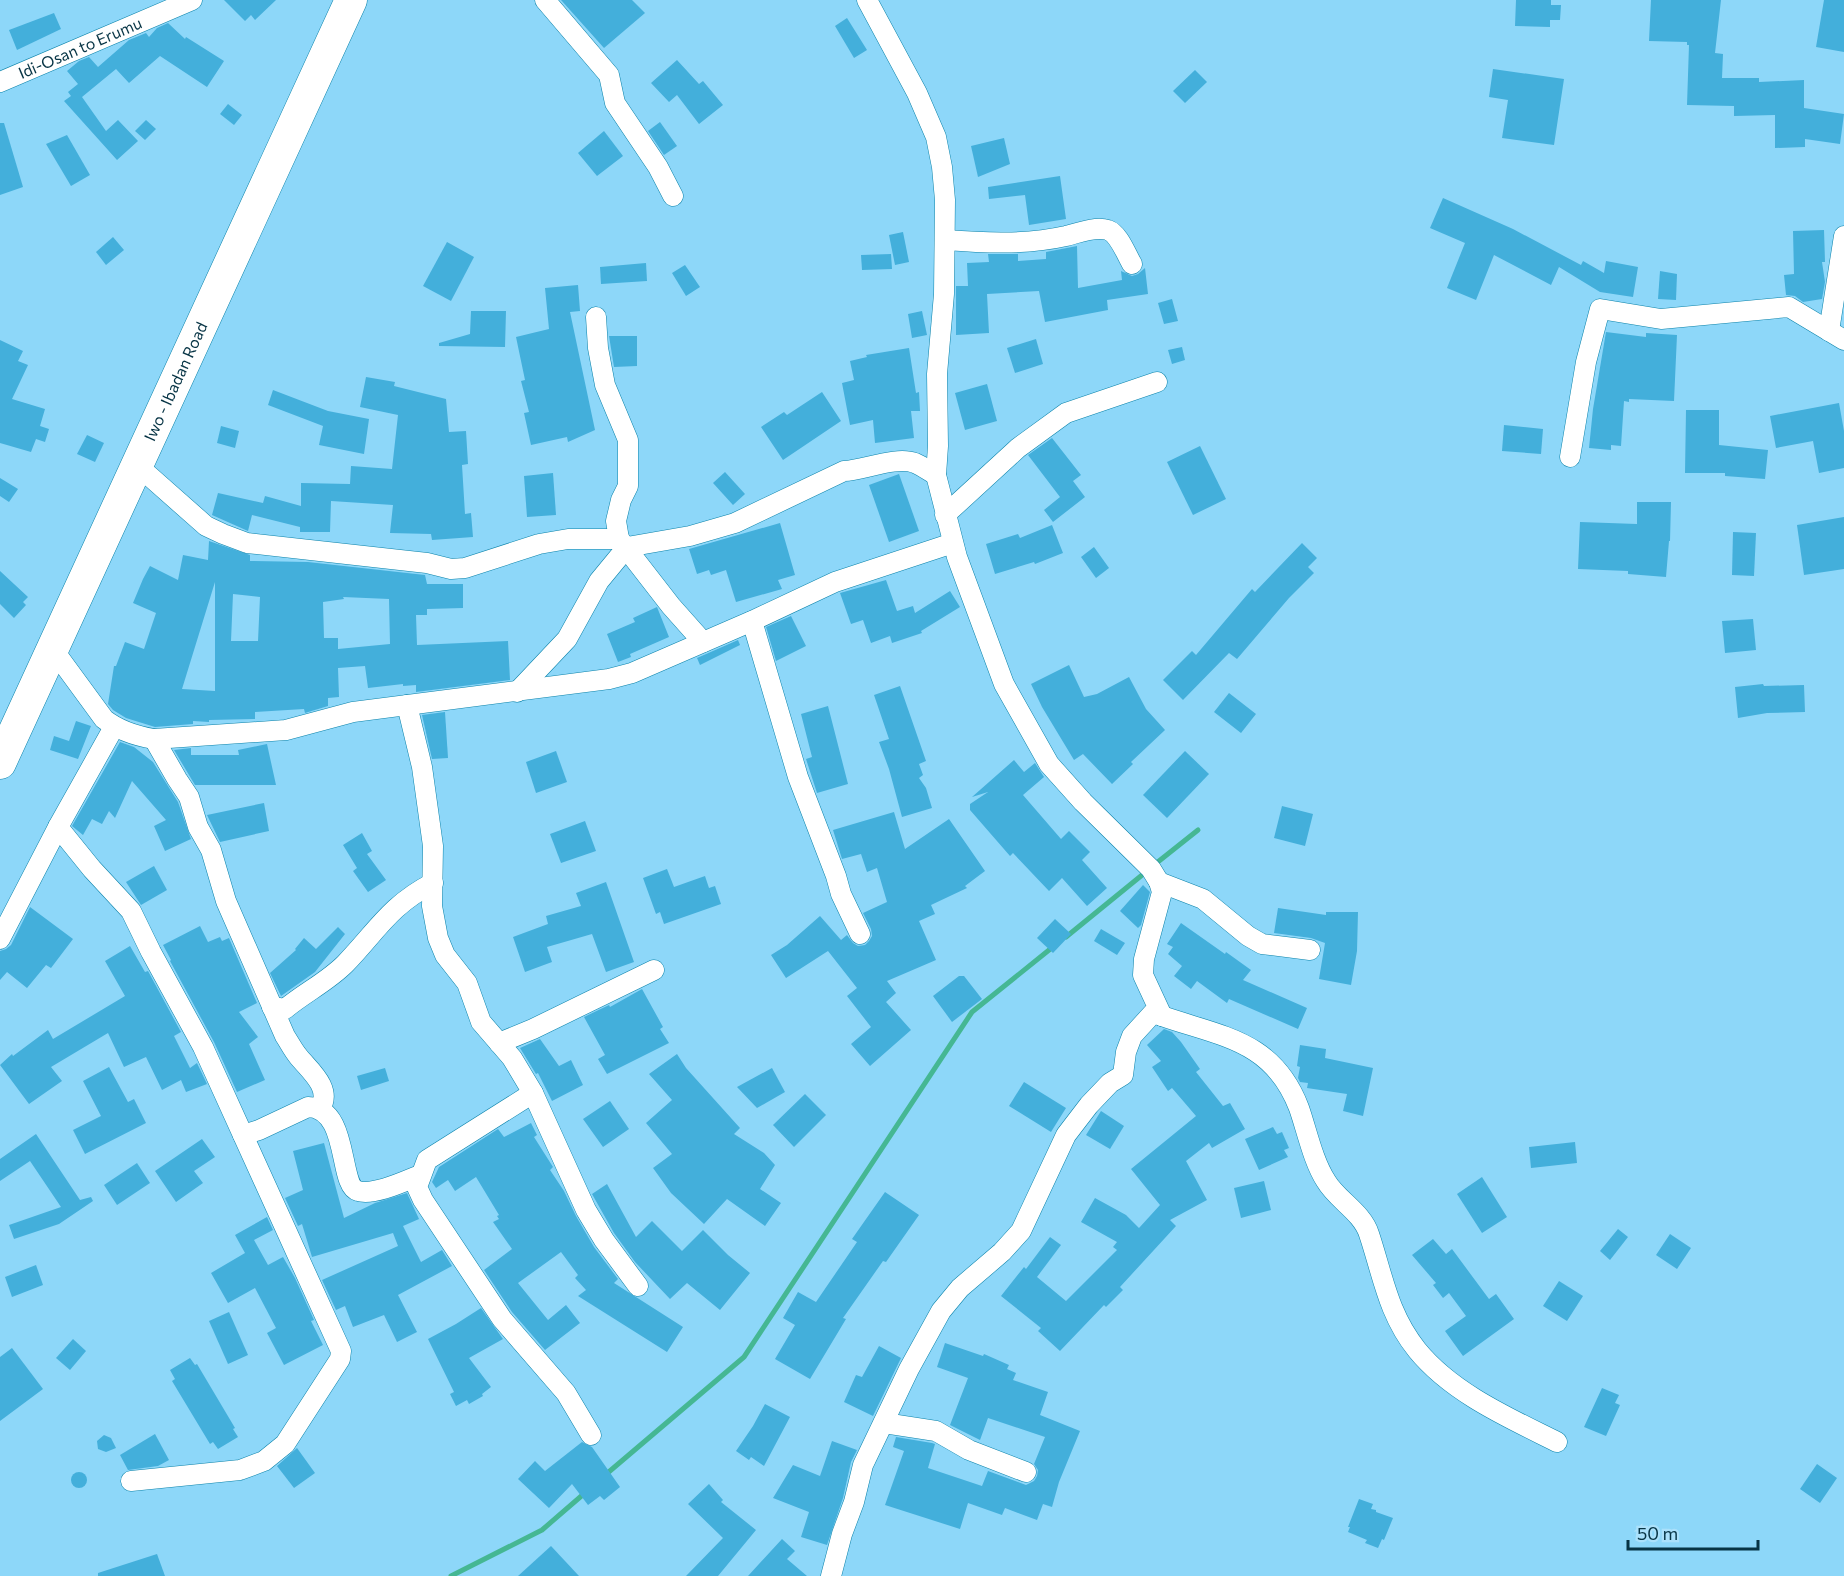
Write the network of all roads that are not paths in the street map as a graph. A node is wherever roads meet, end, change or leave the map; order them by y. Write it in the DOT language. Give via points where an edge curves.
graph roads {
  1 [pos="351,0"];
  2 [pos="545,0"];
  3 [pos="867,0"];
  4 [pos="180,2"];
  5 [pos="0,82"];
  6 [pos="673,196"];
  7 [pos="1844,236"];
  8 [pos="945,240"];
  9 [pos="1131,264"];
  10 [pos="596,317"];
  11 [pos="1836,336"];
  12 [pos="1157,382"];
  13 [pos="938,446"];
  14 [pos="1570,457"];
  15 [pos="913,462"];
  16 [pos="137,465"];
  17 [pos="936,475"];
  18 [pos="950,535"];
  19 [pos="623,543"];
  20 [pos="752,621"];
  21 [pos="703,642"];
  22 [pos="52,648"];
  23 [pos="517,692"];
  24 [pos="408,705"];
  25 [pos="114,727"];
  26 [pos="154,739"];
  27 [pos="4,744"];
  28 [pos="58,827"];
  29 [pos="1160,882"];
  30 [pos="433,883"];
  31 [pos="860,934"];
  32 [pos="0,939"];
  33 [pos="1310,950"];
  34 [pos="654,970"];
  35 [pos="272,1007"];
  36 [pos="1162,1016"];
  37 [pos="499,1043"];
  38 [pos="533,1093"];
  39 [pos="320,1109"];
  40 [pos="243,1135"];
  41 [pos="420,1175"];
  42 [pos="638,1286"];
  43 [pos="884,1423"];
  44 [pos="591,1435"];
  45 [pos="1557,1442"];
  46 [pos="1026,1472"];
  47 [pos="131,1481"];
  48 [pos="831,1576"];
  1 -- 16 [label="main road, Iwo - Ibadan Road"];
  2 -- 6 [label="street" via="609,75 615,103"];
  3 -- 8 [label="street" via="936,137 945,200"];
  4 -- 5 [label="street, Idi-Osan to Erumu"];
  7 -- 11 [label="street"];
  8 -- 9 [label="street" via="1049,240 1106,229 1114,233"];
  8 -- 13 [label="street" via="937,374"];
  10 -- 19 [label="street" via="605,385 628,440 628,486 616,520"];
  11 -- 14 [label="street" via="1789,307 1661,319 1600,309"];
  12 -- 18 [label="street" via="1066,413 1017,448"];
  13 -- 15 [label="street"];
  13 -- 17 [label="street"];
  15 -- 17 [label="street"];
  15 -- 19 [label="street" via="844,471 735,523 690,536"];
  16 -- 19 [label="street" via="206,526 247,543 427,562 451,569 568,539"];
  16 -- 22 [label="main road, Iwo - Ibadan Road"];
  17 -- 18 [label="street"];
  18 -- 20 [label="street"];
  18 -- 29 [label="street" via="1004,684 1049,764"];
  19 -- 21 [label="street"];
  19 -- 23 [label="street" via="567,639"];
  20 -- 21 [label="street"];
  20 -- 31 [label="street" via="798,777"];
  21 -- 23 [label="street" via="632,673"];
  22 -- 25 [label="street"];
  22 -- 27 [label="main road, Iwo - Ibadan Road"];
  23 -- 24 [label="street"];
  24 -- 26 [label="street" via="353,712 286,730"];
  24 -- 30 [label="street" via="422,767 433,846"];
  25 -- 26 [label="street"];
  25 -- 28 [label="street"];
  26 -- 35 [label="street" via="189,797 226,901"];
  28 -- 32 [label="street"];
  28 -- 40 [label="street" via="132,911 203,1047"];
  29 -- 33 [label="street" via="1203,899 1262,944"];
  29 -- 36 [label="street" via="1162,892 1143,975"];
  30 -- 35 [label="street" via="390,912 344,965 285,1009"];
  30 -- 37 [label="street" via="432,906 438,938 467,983 481,1022"];
  34 -- 37 [label="street"];
  35 -- 39 [label="street" via="296,1054 321,1084"];
  36 -- 43 [label="street" via="1153,1014 1132,1036 1123,1075 1089,1105 1066,1135 1021,1231 941,1311"];
  36 -- 45 [label="street" via="1246,1045 1262,1055 1294,1097 1325,1181 1368,1231 1384,1290 1418,1351 1484,1406"];
  37 -- 38 [label="street"];
  38 -- 41 [label="street" via="427,1160"];
  38 -- 42 [label="street" via="586,1210"];
  39 -- 40 [label="street" via="308,1107"];
  39 -- 41 [label="street" via="338,1134 350,1185 356,1191 392,1186"];
  40 -- 47 [label="street" via="338,1344 340,1359 285,1444 264,1461 240,1470"];
  41 -- 44 [label="street" via="417,1187 423,1200 502,1319 566,1393"];
  43 -- 46 [label="street" via="936,1431 969,1450"];
  43 -- 48 [label="street" via="863,1465"];
}
